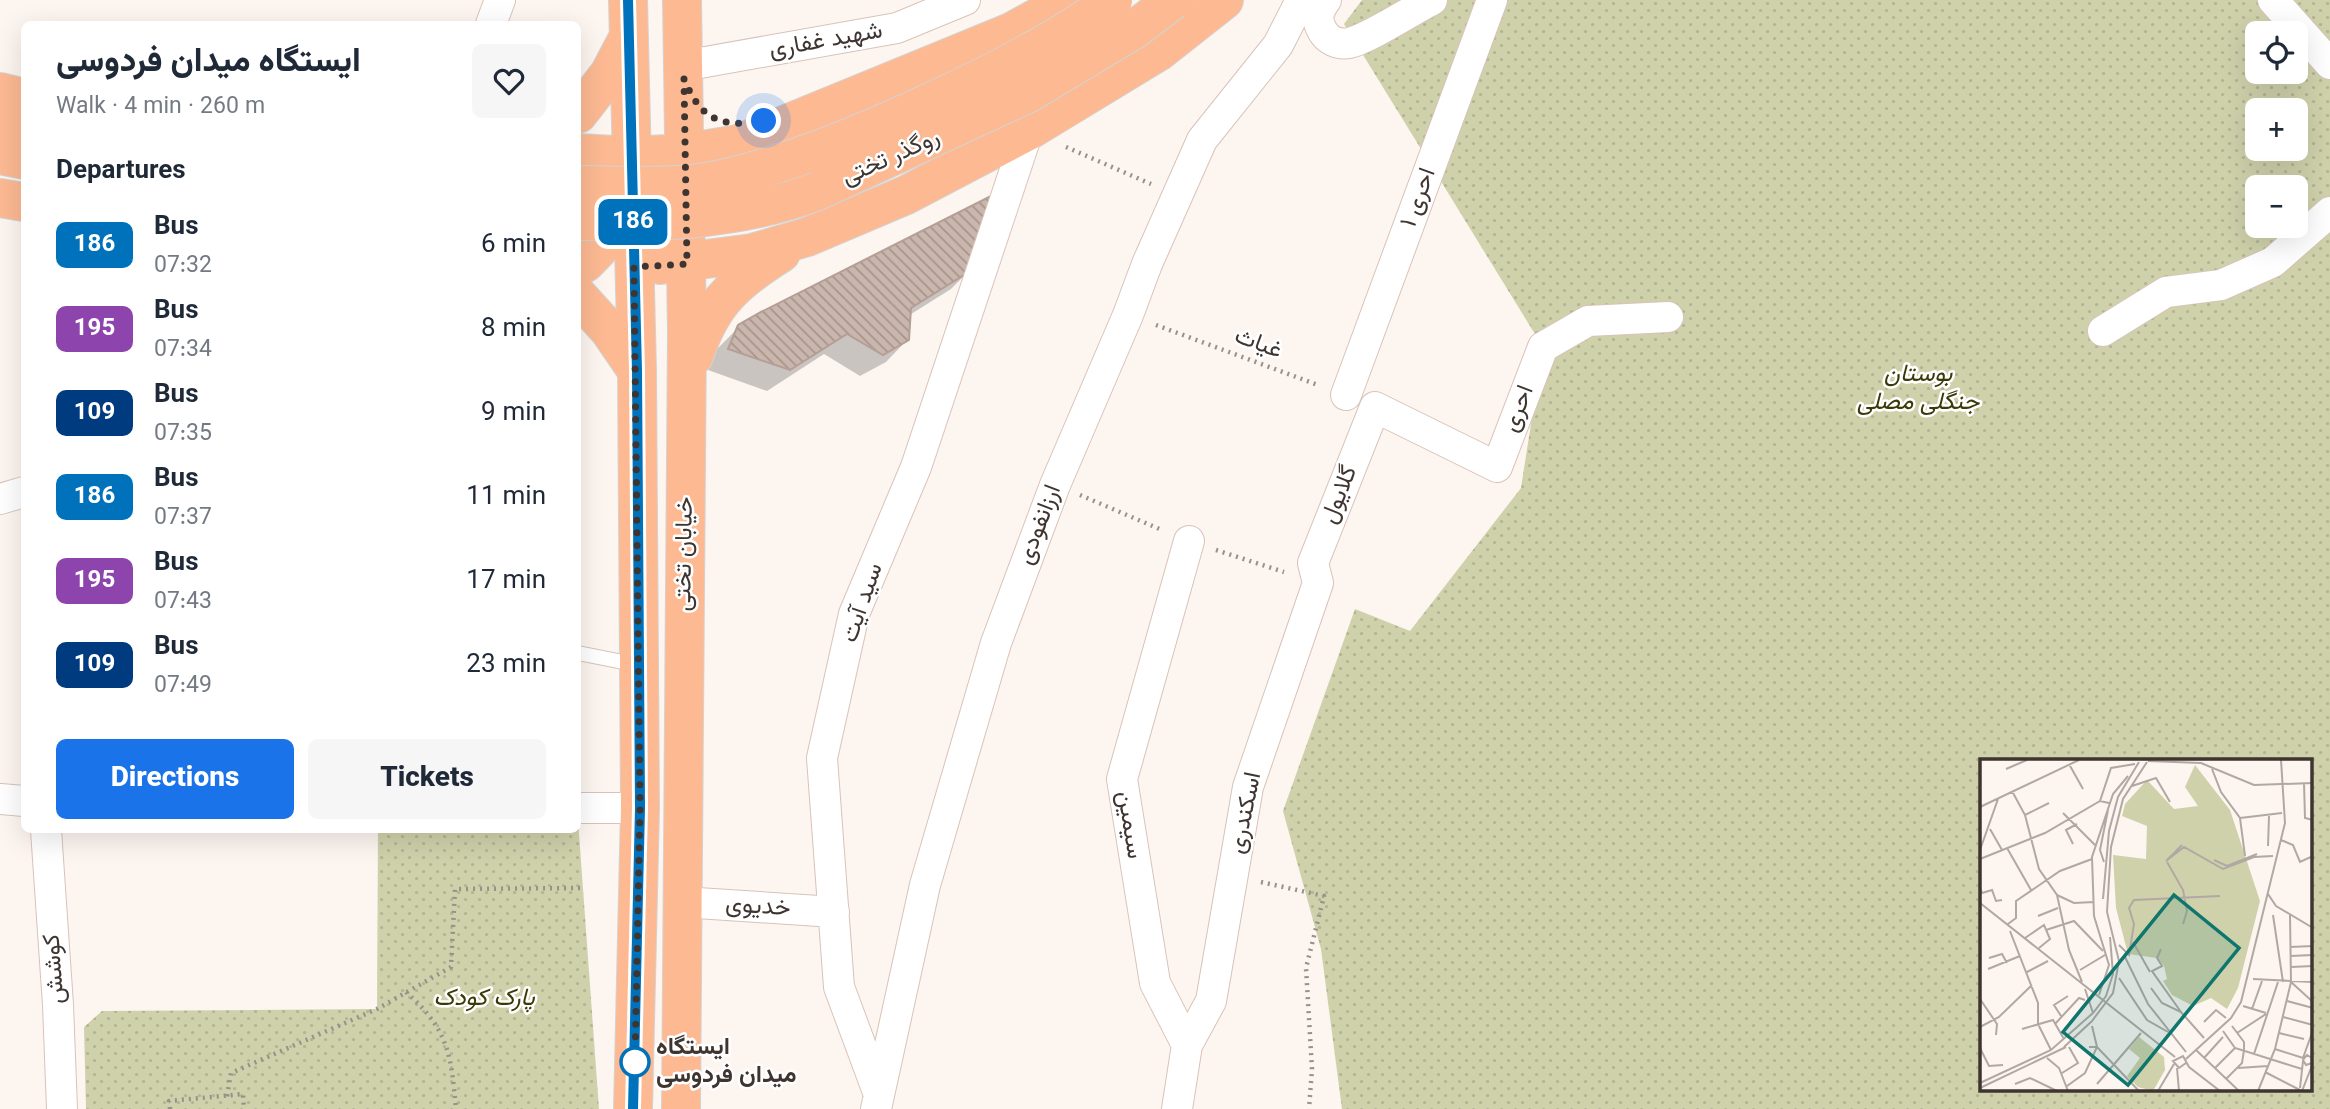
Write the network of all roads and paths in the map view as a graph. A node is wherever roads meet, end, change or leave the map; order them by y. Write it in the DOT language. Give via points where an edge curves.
graph roads {
  1 [pos="499,0"];
  2 [pos="682,0"];
  3 [pos="965,0"];
  4 [pos="1070,0"];
  5 [pos="1113,0"];
  6 [pos="1173,0"];
  7 [pos="1224,0"];
  8 [pos="1301,0"];
  9 [pos="1326,0"];
  10 [pos="1432,0"];
  11 [pos="1492,0"];
  12 [pos="2273,0"];
  13 [pos="629,18"];
  14 [pos="492,21"];
  15 [pos="2330,64"];
  16 [pos="684,72"];
  17 [pos="0,92"];
  18 [pos="21,97"];
  19 [pos="846,101"];
  20 [pos="581,110"];
  21 [pos="0,122"];
  22 [pos="21,126"];
  23 [pos="1028,131"];
  24 [pos="738,144"];
  25 [pos="685,153"];
  26 [pos="0,155"];
  27 [pos="632,156"];
  28 [pos="21,159"];
  29 [pos="581,164"];
  30 [pos="581,164"];
  31 [pos="581,164"];
  32 [pos="1178,195"];
  33 [pos="0,198"];
  34 [pos="21,202"];
  35 [pos="2330,212"];
  36 [pos="581,221"];
  37 [pos="807,237"];
  38 [pos="752,253"];
  39 [pos="581,263"];
  40 [pos="687,264"];
  41 [pos="634,267"];
  42 [pos="581,299"];
  43 [pos="1128,315"];
  44 [pos="1668,317"];
  45 [pos="2103,331"];
  46 [pos="637,371"];
  47 [pos="687,378"];
  48 [pos="1346,395"];
  49 [pos="1375,407"];
  50 [pos="21,493"];
  51 [pos="0,499"];
  52 [pos="1189,541"];
  53 [pos="1318,583"];
  54 [pos="581,654"];
  55 [pos="639,665"];
  56 [pos="0,799"];
  57 [pos="21,801"];
  58 [pos="581,808"];
  59 [pos="640,808"];
  60 [pos="46,833"];
  61 [pos="1233,876"];
  62 [pos="583,888"];
  63 [pos="682,902"];
  64 [pos="834,912"];
  65 [pos="406,992"];
  66 [pos="1187,1045"];
  67 [pos="227,1096"];
  68 [pos="877,1100"];
  69 [pos="62,1109"];
  70 [pos="170,1109"];
  71 [pos="244,1109"];
  72 [pos="456,1109"];
  73 [pos="633,1109"];
  74 [pos="681,1109"];
  75 [pos="1177,1109"];
  76 [pos="1310,1109"];
  1 -- 14 [label="street"];
  2 -- 16 [label="main road, خیابان تختی"];
  3 -- 16 [label="street, شهید غفاری" via="897,29"];
  4 -- 19 [label="main road" via="1011,32"];
  5 -- 29 [label="main road, روگذر تختی, bridge" via="998,70 856,136 796,157 720,180 668,184"];
  6 -- 36 [label="main road, روگذر تختی, bridge" via="1135,29 1027,94 816,192 789,202 702,219"];
  7 -- 23 [label="main road" via="1158,52"];
  8 -- 32 [label="street, ارزانفودی" via="1278,45 1202,140"];
  9 -- 10 [label="street" via="1318,12 1320,27 1339,43 1357,40"];
  11 -- 48 [label="street, احری ۱"];
  12 -- 15 [label="street"];
  13 -- 20 [label="main road" via="609,74"];
  13 -- 27 [label="main road, خیابان تختی"];
  16 -- 19 [label="main road" via="699,107 729,124 764,121"];
  16 -- 25 [label="main road, خیابان تختی"];
  17 -- 18 [label="main road"];
  19 -- 24 [label="main road"];
  21 -- 22 [label="main road"];
  23 -- 32 [label="path"];
  23 -- 37 [label="main road" via="906,195"];
  23 -- 64 [label="street, سید آیت" via="916,467 854,614 822,758"];
  24 -- 25 [label="main road"];
  24 -- 38 [label="main road" via="717,171 710,197 718,223"];
  25 -- 27 [label="main road"];
  25 -- 40 [label="main road, خیابان تختی"];
  26 -- 28 [label="main road"];
  27 -- 30 [label="main road"];
  27 -- 41 [label="main road, خیابان تختی"];
  31 -- 39 [label="main road" via="598,168 607,184 613,226 601,247"];
  32 -- 43 [label="street, ارزانفودی"];
  33 -- 34 [label="main road"];
  35 -- 45 [label="street" via="2273,262 2221,285 2166,292"];
  37 -- 38 [label="main road"];
  37 -- 47 [label="main road" via="756,269 725,296 705,325"];
  38 -- 40 [label="main road"];
  40 -- 41 [label="main road"];
  40 -- 47 [label="main road, خیابان تختی"];
  41 -- 46 [label="main road, خیابان تختی"];
  42 -- 46 [label="main road"];
  43 -- 48 [label="path, غیاث"];
  43 -- 68 [label="street, ارزانفودی" via="1055,485 996,643 925,885"];
  44 -- 49 [label="street, احری" via="1588,321 1543,347 1497,467"];
  46 -- 55 [label="main road, خیابان تختی"];
  47 -- 63 [label="main road, خیابان تختی"];
  49 -- 53 [label="street, گلایول" via="1313,563"];
  50 -- 51 [label="street"];
  52 -- 66 [label="street, سیمین" via="1122,779 1155,983"];
  53 -- 61 [label="street, اسکندری" via="1248,787"];
  54 -- 55 [label="lane"];
  55 -- 59 [label="main road, خیابان تختی"];
  56 -- 57 [label="street"];
  58 -- 59 [label="street"];
  59 -- 73 [label="main road, خیابان تختی"];
  60 -- 69 [label="street, کوشش"];
  61 -- 66 [label="street, اسکندری" via="1211,1001"];
  61 -- 76 [label="path" via="1324,896 1306,968"];
  62 -- 65 [label="path" via="455,888 451,967"];
  63 -- 64 [label="street, خدیوی"];
  63 -- 74 [label="main road, خیابان تختی"];
  64 -- 68 [label="street, سید آیت" via="839,986"];
  65 -- 67 [label="path" via="231,1073"];
  65 -- 72 [label="path" via="442,1031 452,1064"];
  66 -- 75 [label="street"];
  67 -- 70 [label="path" via="169,1101"];
  67 -- 71 [label="path" via="243,1094"];
}
